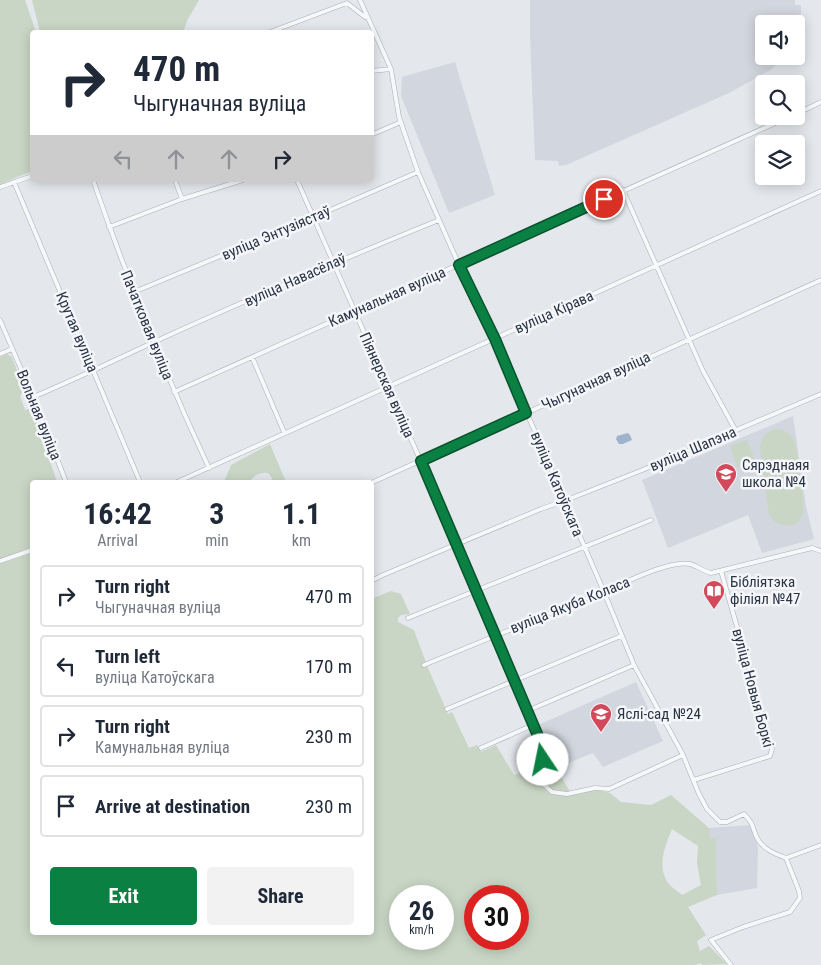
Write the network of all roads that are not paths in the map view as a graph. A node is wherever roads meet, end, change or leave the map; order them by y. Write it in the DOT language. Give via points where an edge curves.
graph roads {
  1 [pos="360,0"];
  2 [pos="367,16"];
  3 [pos="275,30"];
  4 [pos="373,30"];
  5 [pos="374,32"];
  6 [pos="390,69"];
  7 [pos="374,71"];
  8 [pos="821,102"];
  9 [pos="805,110"];
  10 [pos="401,122"];
  11 [pos="770,125"];
  12 [pos="374,134"];
  13 [pos="418,172"];
  14 [pos="30,177"];
  15 [pos="14,182"];
  16 [pos="93,182"];
  17 [pos="176,182"];
  18 [pos="237,182"];
  19 [pos="298,182"];
  20 [pos="0,187"];
  21 [pos="622,190"];
  22 [pos="821,191"];
  23 [pos="182,199"];
  24 [pos="314,217"];
  25 [pos="439,220"];
  26 [pos="109,227"];
  27 [pos="333,263"];
  28 [pos="459,265"];
  29 [pos="656,266"];
  30 [pos="821,280"];
  31 [pos="134,292"];
  32 [pos="354,311"];
  33 [pos="0,320"];
  34 [pos="689,338"];
  35 [pos="495,339"];
  36 [pos="153,342"];
  37 [pos="12,349"];
  38 [pos="0,354"];
  39 [pos="252,357"];
  40 [pos="93,372"];
  41 [pos="388,386"];
  42 [pos="174,392"];
  43 [pos="821,394"];
  44 [pos="33,397"];
  45 [pos="526,413"];
  46 [pos="736,431"];
  47 [pos="284,432"];
  48 [pos="421,461"];
  49 [pos="209,468"];
  50 [pos="65,480"];
  51 [pos="139,480"];
  52 [pos="182,480"];
  53 [pos="374,482"];
  54 [pos="564,502"];
  55 [pos="651,520"];
  56 [pos="457,544"];
  57 [pos="584,546"];
  58 [pos="30,551"];
  59 [pos="821,551"];
  60 [pos="0,561"];
  61 [pos="721,571"];
  62 [pos="374,580"];
  63 [pos="476,590"];
  64 [pos="604,592"];
  65 [pos="408,618"];
  66 [pos="496,636"];
  67 [pos="621,636"];
  68 [pos="424,664"];
  69 [pos="634,665"];
  70 [pos="514,681"];
  71 [pos="447,709"];
  72 [pos="527,711"];
  73 [pos="534,725"];
  74 [pos="481,748"];
  75 [pos="683,755"];
  76 [pos="694,780"];
  77 [pos="821,845"];
  78 [pos="786,858"];
  79 [pos="731,965"];
  1 -- 2 [label="street, вуліца Катоўскага"];
  2 -- 3 [label="street" via="347,3"];
  2 -- 4 [label="street, вуліца Катоўскага"];
  5 -- 6 [label="street, вуліца Катоўскага"];
  6 -- 7 [label="street"];
  6 -- 10 [label="street, вуліца Катоўскага"];
  8 -- 9 [label="street"];
  10 -- 12 [label="street"];
  10 -- 13 [label="street, вуліца Катоўскага"];
  11 -- 21 [label="street, Камунальная вуліца"];
  13 -- 24 [label="street, вуліца Энтузіястаў"];
  13 -- 25 [label="street, вуліца Катоўскага"];
  14 -- 15 [label="street"];
  15 -- 20 [label="street"];
  15 -- 40 [label="street, Крутая вуліца"];
  16 -- 26 [label="street, Пачатковая вуліца"];
  17 -- 23 [label="street"];
  18 -- 23 [label="street"];
  19 -- 24 [label="street, Піянерская вуліца"];
  21 -- 28 [label="street, Камунальная вуліца"];
  21 -- 29 [label="street"];
  22 -- 29 [label="street, вуліца Кірава"];
  23 -- 26 [label="street"];
  24 -- 27 [label="street, Піянерская вуліца"];
  24 -- 31 [label="street, вуліца Энтузіястаў"];
  25 -- 27 [label="street, вуліца Навасёлаў"];
  25 -- 28 [label="street, вуліца Катоўскага"];
  26 -- 31 [label="street, Пачатковая вуліца"];
  27 -- 32 [label="street, Піянерская вуліца"];
  27 -- 36 [label="street, вуліца Навасёлаў"];
  28 -- 32 [label="street, Камунальная вуліца"];
  28 -- 35 [label="street, вуліца Катоўскага"];
  29 -- 34 [label="street"];
  29 -- 35 [label="street, вуліца Кірава"];
  30 -- 34 [label="street, Чыгуначная вуліца"];
  31 -- 36 [label="street, Пачатковая вуліца"];
  32 -- 39 [label="street, Камунальная вуліца"];
  32 -- 41 [label="street, Піянерская вуліца"];
  33 -- 37 [label="street, Вольная вуліца"];
  34 -- 45 [label="street, Чыгуначная вуліца"];
  34 -- 46 [label="street"];
  35 -- 41 [label="street, вуліца Кірава"];
  35 -- 45 [label="street, вуліца Катоўскага"];
  36 -- 40 [label="street, вуліца Навасёлаў"];
  36 -- 42 [label="street, Пачатковая вуліца"];
  37 -- 38 [label="street"];
  37 -- 44 [label="street, Вольная вуліца"];
  39 -- 42 [label="street, Камунальная вуліца"];
  39 -- 47 [label="street"];
  40 -- 44 [label="street, вуліца Навасёлаў"];
  40 -- 51 [label="street, Крутая вуліца"];
  41 -- 47 [label="street, вуліца Кірава"];
  41 -- 48 [label="street, Піянерская вуліца"];
  42 -- 49 [label="street, Пачатковая вуліца"];
  43 -- 46 [label="street, вуліца Шапэна"];
  44 -- 50 [label="street, Вольная вуліца"];
  45 -- 48 [label="street, Чыгуначная вуліца"];
  45 -- 54 [label="street, вуліца Катоўскага"];
  46 -- 54 [label="street, вуліца Шапэна"];
  47 -- 49 [label="street, вуліца Кірава"];
  48 -- 53 [label="street, Чыгуначная вуліца"];
  48 -- 56 [label="street, Піянерская вуліца"];
  49 -- 52 [label="street, вуліца Кірава"];
  54 -- 56 [label="street, вуліца Шапэна"];
  54 -- 57 [label="street, вуліца Катоўскага"];
  55 -- 57 [label="street"];
  56 -- 62 [label="street, вуліца Шапэна"];
  56 -- 63 [label="street, Піянерская вуліца"];
  57 -- 63 [label="street"];
  57 -- 64 [label="street, вуліца Катоўскага"];
  58 -- 60 [label="street"];
  59 -- 61 [label="street" via="812,548"];
  61 -- 64 [label="street, вуліца Якуба Коласа" via="710,573 690,564 673,565"];
  61 -- 76 [label="street, вуліца Новыя Боркі" via="772,749 770,756"];
  63 -- 65 [label="street"];
  63 -- 66 [label="street, Піянерская вуліца"];
  64 -- 66 [label="street, вуліца Якуба Коласа"];
  64 -- 67 [label="street, вуліца Катоўскага"];
  66 -- 68 [label="street, вуліца Якуба Коласа"];
  66 -- 70 [label="street, Піянерская вуліца"];
  67 -- 69 [label="street, вуліца Катоўскага"];
  67 -- 70 [label="street"];
  69 -- 72 [label="street"];
  69 -- 75 [label="street, вуліца Катоўскага"];
  70 -- 71 [label="street"];
  70 -- 72 [label="street, Піянерская вуліца"];
  72 -- 73 [label="street, Піянерская вуліца"];
  73 -- 74 [label="street"];
  73 -- 75 [label="street, Піянерская вуліца" via="544,753 541,782 552,792 567,794 595,788 609,789"];
  75 -- 76 [label="street, вуліца Катоўскага"];
  76 -- 78 [label="street, вуліца Катоўскага" via="707,810 720,822 744,814 754,827 758,841"];
  77 -- 78 [label="street"];
  78 -- 79 [label="street" via="800,898 790,912 711,940"];
}
